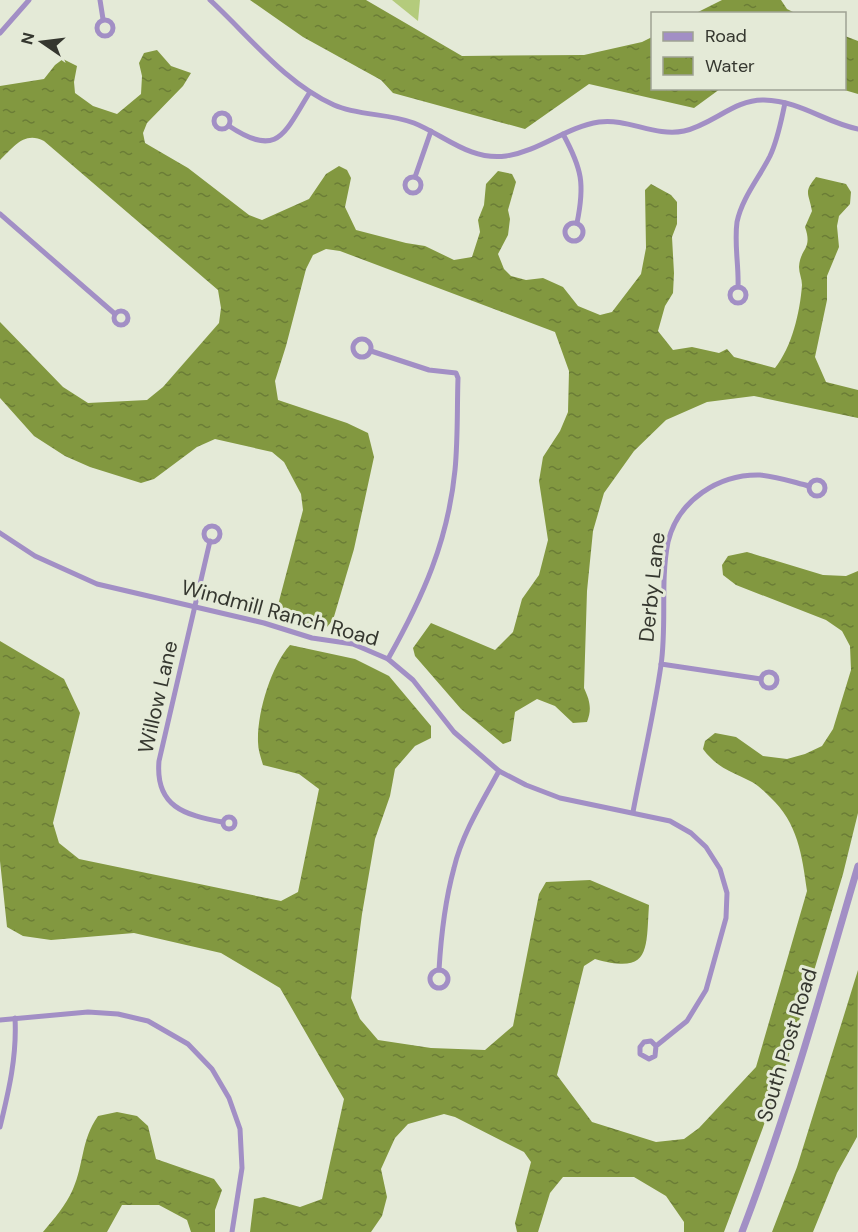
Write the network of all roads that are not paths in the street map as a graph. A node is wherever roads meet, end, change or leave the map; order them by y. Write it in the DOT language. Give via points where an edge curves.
graph roads {
  1 [pos="29,0"];
  2 [pos="100,0"];
  3 [pos="210,0"];
  4 [pos="103,19"];
  5 [pos="0,33"];
  6 [pos="310,92"];
  7 [pos="785,103"];
  8 [pos="230,126"];
  9 [pos="858,129"];
  10 [pos="430,131"];
  11 [pos="563,134"];
  12 [pos="415,177"];
  13 [pos="0,214"];
  14 [pos="577,223"];
  15 [pos="738,287"];
  16 [pos="115,314"];
  17 [pos="371,351"];
  18 [pos="809,486"];
  19 [pos="0,532"];
  20 [pos="210,541"];
  21 [pos="195,607"];
  22 [pos="388,659"];
  23 [pos="661,664"];
  24 [pos="761,679"];
  25 [pos="499,771"];
  26 [pos="633,813"];
  27 [pos="222,822"];
  28 [pos="858,866"];
  29 [pos="439,970"];
  30 [pos="15,1018"];
  31 [pos="0,1020"];
  32 [pos="656,1046"];
  33 [pos="0,1127"];
  34 [pos="232,1232"];
  35 [pos="742,1232"];
  1 -- 5 [label="street"];
  2 -- 4 [label="street"];
  3 -- 6 [label="street" via="277,66"];
  6 -- 8 [label="street" via="275,140 248,138"];
  6 -- 10 [label="street" via="336,106 390,116"];
  7 -- 9 [label="street"];
  7 -- 11 [label="street" via="762,99 737,106 685,131 664,133 602,122"];
  7 -- 15 [label="street" via="778,138 737,221"];
  10 -- 11 [label="street" via="464,150 504,156 532,150"];
  10 -- 12 [label="street"];
  11 -- 14 [label="street" via="582,179"];
  13 -- 16 [label="street"];
  17 -- 22 [label="street" via="421,368 456,373 458,378 455,471 444,530 424,592"];
  18 -- 23 [label="street, Derby Lane" via="761,475 736,477 702,491 687,506 675,522 669,542"];
  19 -- 21 [label="street, Windmill Ranch Road" via="35,556 97,584"];
  20 -- 21 [label="street, Willow Lane"];
  21 -- 22 [label="street, Windmill Ranch Road" via="312,638 353,644"];
  21 -- 27 [label="street, Willow Lane" via="158,777 163,792 180,810"];
  22 -- 25 [label="street, Windmill Ranch Road" via="413,680 454,732"];
  23 -- 24 [label="street, Derby Lane"];
  23 -- 26 [label="street, Derby Lane"];
  25 -- 26 [label="street, Windmill Ranch Road" via="560,798"];
  25 -- 29 [label="street" via="472,820 454,866"];
  26 -- 32 [label="street, Windmill Ranch Road" via="670,821 691,833 720,869 727,893 726,918 706,990 687,1021"];
  28 -- 35 [label="street, South Post Road" via="798,1074"];
  30 -- 31 [label="street"];
  30 -- 33 [label="street" via="12,1079"];
  30 -- 34 [label="street" via="88,1012 118,1014 148,1021 188,1044 212,1069 229,1098 240,1129 242,1168"];
}
